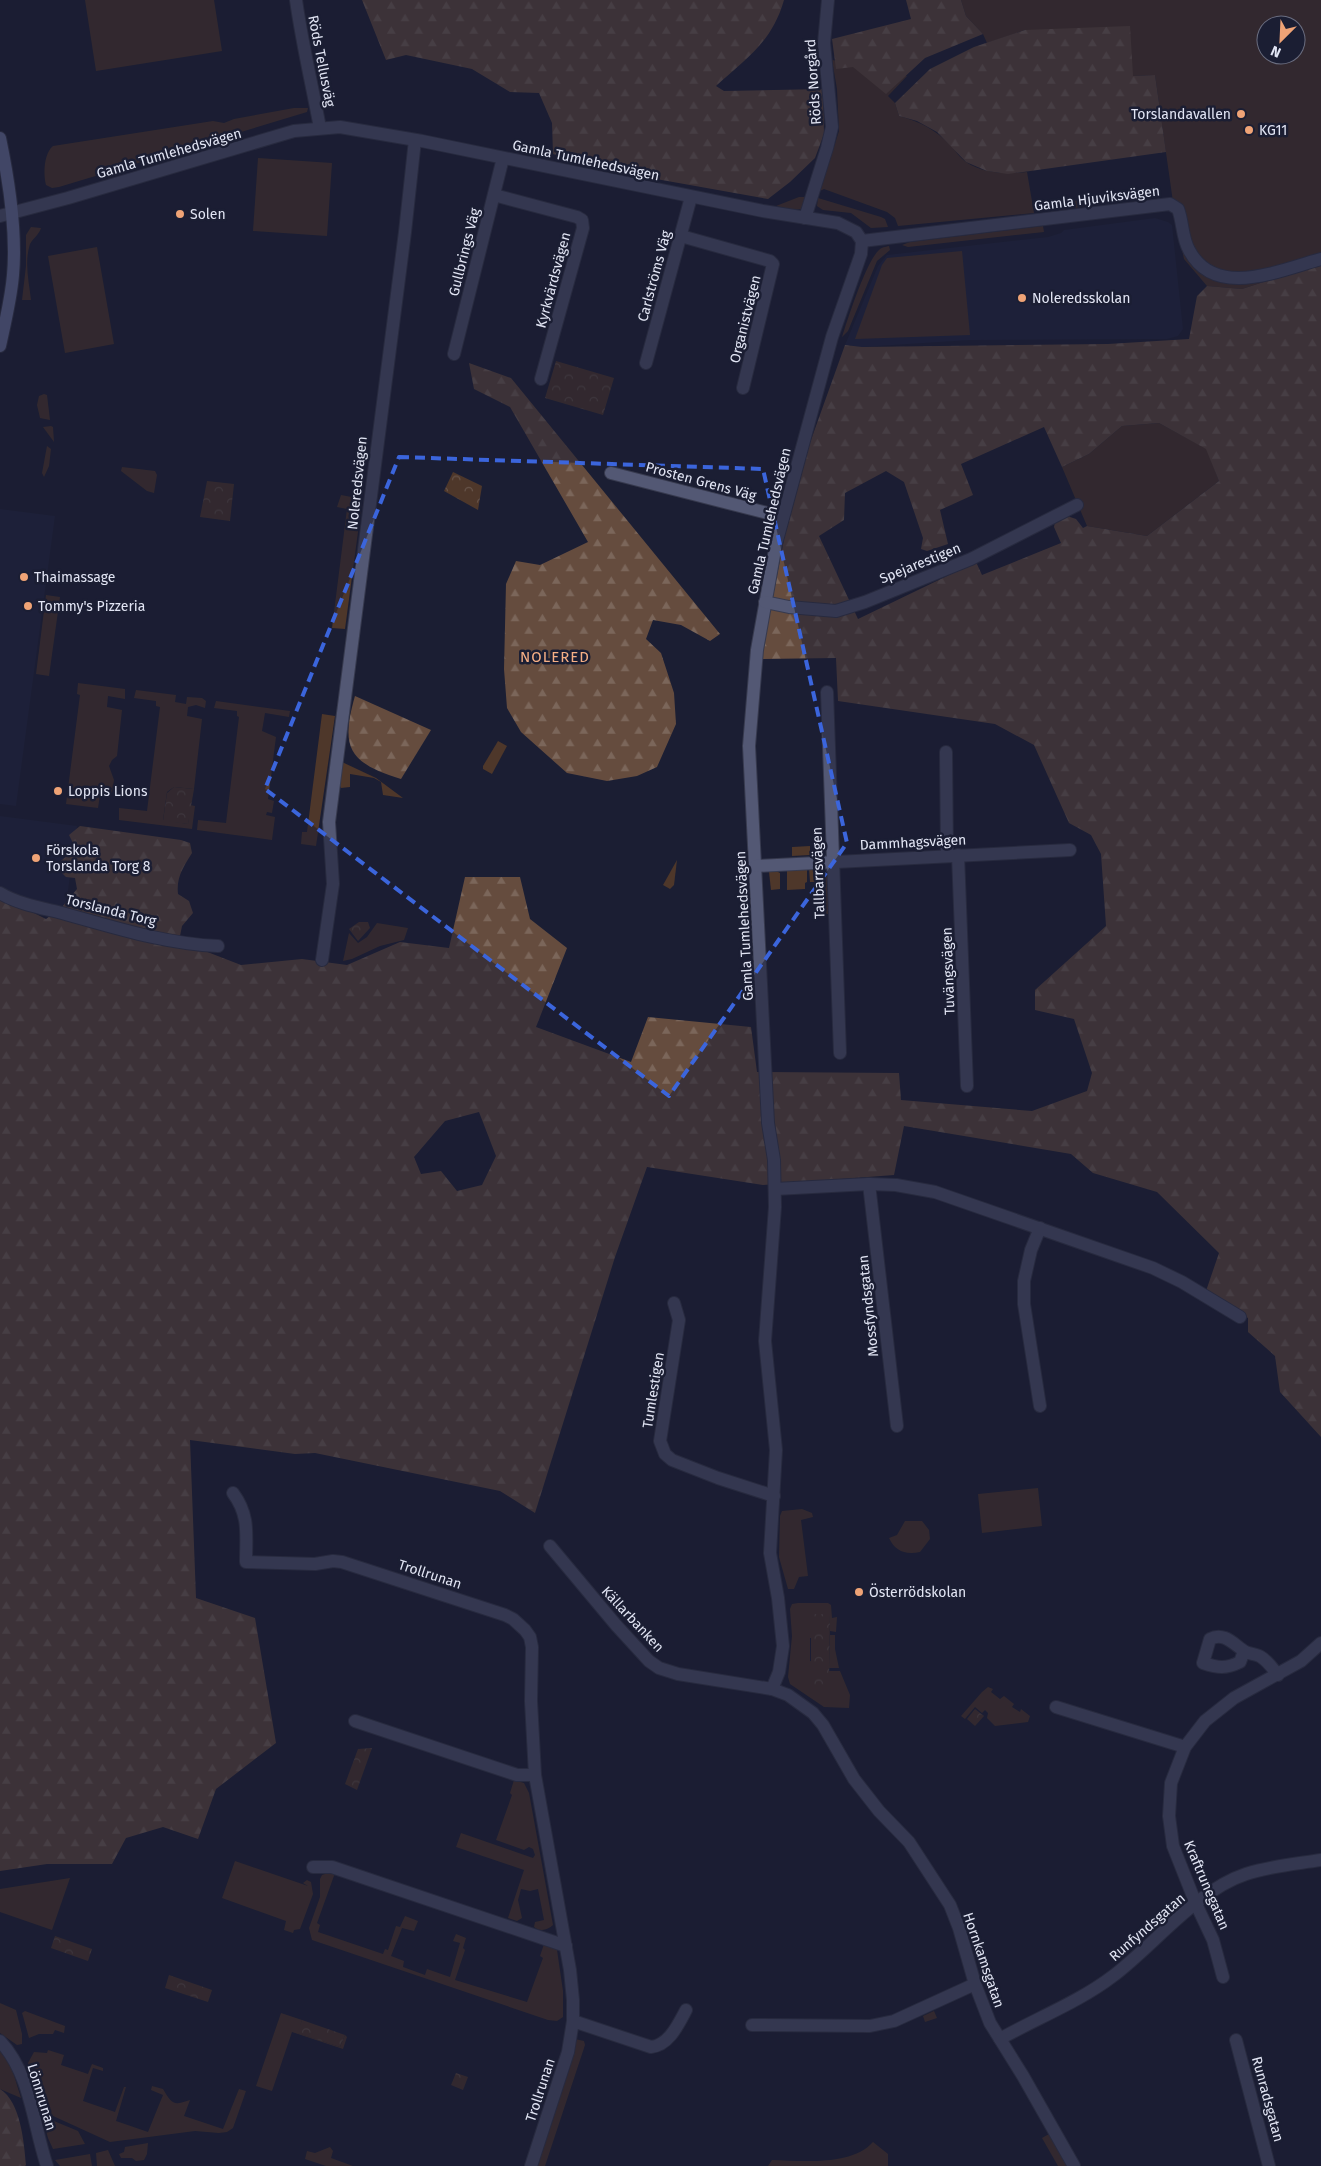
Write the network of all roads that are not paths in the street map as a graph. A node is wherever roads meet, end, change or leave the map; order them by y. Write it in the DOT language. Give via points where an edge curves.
graph roads {
  1 [pos="296,0"];
  2 [pos="828,0"];
  3 [pos="320,128"];
  4 [pos="0,138"];
  5 [pos="415,140"];
  6 [pos="503,158"];
  7 [pos="494,195"];
  8 [pos="691,197"];
  9 [pos="6,215"];
  10 [pos="805,218"];
  11 [pos="681,236"];
  12 [pos="862,241"];
  13 [pos="1321,259"];
  14 [pos="0,346"];
  15 [pos="454,354"];
  16 [pos="646,363"];
  17 [pos="541,379"];
  18 [pos="743,388"];
  19 [pos="611,473"];
  20 [pos="1077,505"];
  21 [pos="783,517"];
  22 [pos="765,602"];
  23 [pos="827,692"];
  24 [pos="946,752"];
  25 [pos="1070,850"];
  26 [pos="953,855"];
  27 [pos="832,861"];
  28 [pos="756,866"];
  29 [pos="0,893"];
  30 [pos="218,946"];
  31 [pos="322,960"];
  32 [pos="840,1053"];
  33 [pos="967,1086"];
  34 [pos="869,1184"];
  35 [pos="775,1189"];
  36 [pos="1040,1228"];
  37 [pos="674,1304"];
  38 [pos="1240,1317"];
  39 [pos="1040,1406"];
  40 [pos="897,1426"];
  41 [pos="233,1493"];
  42 [pos="774,1496"];
  43 [pos="550,1546"];
  44 [pos="1321,1643"];
  45 [pos="1244,1652"];
  46 [pos="1278,1675"];
  47 [pos="772,1689"];
  48 [pos="1056,1707"];
  49 [pos="354,1721"];
  50 [pos="1185,1747"];
  51 [pos="535,1775"];
  52 [pos="1321,1860"];
  53 [pos="313,1867"];
  54 [pos="1196,1904"];
  55 [pos="566,1946"];
  56 [pos="1223,1977"];
  57 [pos="975,1984"];
  58 [pos="686,2010"];
  59 [pos="573,2021"];
  60 [pos="752,2025"];
  61 [pos="1000,2039"];
  62 [pos="1236,2040"];
  63 [pos="0,2042"];
  64 [pos="47,2166"];
  65 [pos="531,2166"];
  66 [pos="1074,2166"];
  67 [pos="1270,2166"];
  1 -- 3 [label="street, Röds Tellusväg"];
  2 -- 10 [label="street, Röds Norgård" via="824,43 832,127"];
  3 -- 5 [label="street, Gamla Tumlehedsvägen" via="340,127"];
  3 -- 9 [label="street, Gamla Tumlehedsvägen" via="294,132"];
  4 -- 9 [label="street"];
  5 -- 6 [label="street, Gamla Tumlehedsvägen"];
  5 -- 31 [label="street, Noleredsvägen" via="328,829 333,884"];
  6 -- 7 [label="street, Gullbrings Väg"];
  6 -- 8 [label="street, Gamla Tumlehedsvägen"];
  7 -- 15 [label="street, Gullbrings Väg"];
  7 -- 17 [label="street, Kyrkvärdsvägen" via="582,220 583,228"];
  8 -- 10 [label="street, Gamla Tumlehedsvägen"];
  8 -- 11 [label="street, Carlströms Väg"];
  9 -- 14 [label="street" via="13,275"];
  10 -- 12 [label="street, Gamla Tumlehedsvägen" via="853,229"];
  11 -- 16 [label="street, Carlströms Väg"];
  11 -- 18 [label="street, Organistvägen" via="773,264"];
  12 -- 13 [label="street, Gamla Hjuviksvägen" via="1170,204 1178,209 1187,247 1193,257 1219,276 1240,279 1258,276"];
  12 -- 21 [label="street, Gamla Tumlehedsvägen" via="861,254 832,337"];
  19 -- 21 [label="street, Prosten Grens Väg"];
  20 -- 22 [label="street, Spejarestigen" via="971,559 866,602 836,611"];
  21 -- 22 [label="street, Gamla Tumlehedsvägen"];
  22 -- 28 [label="street, Gamla Tumlehedsvägen" via="753,685 749,746"];
  23 -- 27 [label="street, Tallbarrsvägen"];
  24 -- 26 [label="street, Tuvängsvägen"];
  25 -- 26 [label="street, Dammhagsvägen"];
  26 -- 27 [label="street, Dammhagsvägen"];
  26 -- 33 [label="street, Tuvängsvägen"];
  27 -- 28 [label="street, Dammhagsvägen"];
  27 -- 32 [label="street, Tallbarrsvägen"];
  28 -- 35 [label="street, Gamla Tumlehedsvägen" via="768,1123"];
  29 -- 30 [label="street, Torslanda Torg" via="24,903 105,925 193,945"];
  34 -- 35 [label="street"];
  34 -- 36 [label="street" via="934,1192"];
  34 -- 40 [label="street, Mossfyndsgatan"];
  35 -- 42 [label="street, Gamla Tumlehedsvägen" via="765,1340 776,1450"];
  36 -- 38 [label="street" via="1153,1268"];
  36 -- 39 [label="street" via="1024,1281 1024,1304"];
  37 -- 42 [label="street, Tumlestigen" via="679,1320 660,1441 665,1454 672,1460 718,1478"];
  41 -- 51 [label="street, Trollrunan" via="246,1517 246,1562 342,1562 505,1615 519,1624 530,1637 532,1646"];
  42 -- 47 [label="street, Gamla Tumlehedsvägen" via="770,1553 783,1646 779,1672"];
  43 -- 47 [label="street, Källarbanken" via="616,1625 659,1668"];
  44 -- 46 [label="street, Kraftrunegatan"];
  45 -- 46 [label="street" via="1262,1657"];
  46 -- 50 [label="street, Kraftrunegatan" via="1218,1708"];
  47 -- 57 [label="street, Hornkamsgatan" via="788,1695 813,1713 854,1779 921,1859 950,1905"];
  48 -- 50 [label="street"];
  49 -- 51 [label="street" via="517,1774"];
  50 -- 54 [label="street, Kraftrunegatan" via="1172,1783 1169,1816 1173,1846"];
  51 -- 55 [label="street, Trollrunan"];
  52 -- 54 [label="street, Runfyndsgatan" via="1245,1874 1227,1882"];
  53 -- 55 [label="street" via="332,1867"];
  54 -- 56 [label="street, Kraftrunegatan" via="1214,1940"];
  54 -- 61 [label="street, Runfyndsgatan" via="1101,1985"];
  55 -- 59 [label="street, Trollrunan"];
  57 -- 60 [label="street" via="894,2020 870,2026"];
  57 -- 61 [label="street, Hornkamsgatan"];
  58 -- 59 [label="street" via="676,2030 659,2046 651,2047"];
  59 -- 65 [label="street, Trollrunan" via="564,2066"];
  61 -- 66 [label="street, Hornkamsgatan"];
  62 -- 67 [label="street, Runradsgatan"];
  63 -- 64 [label="street, Lönnrunan" via="14,2057 21,2075"];
}
